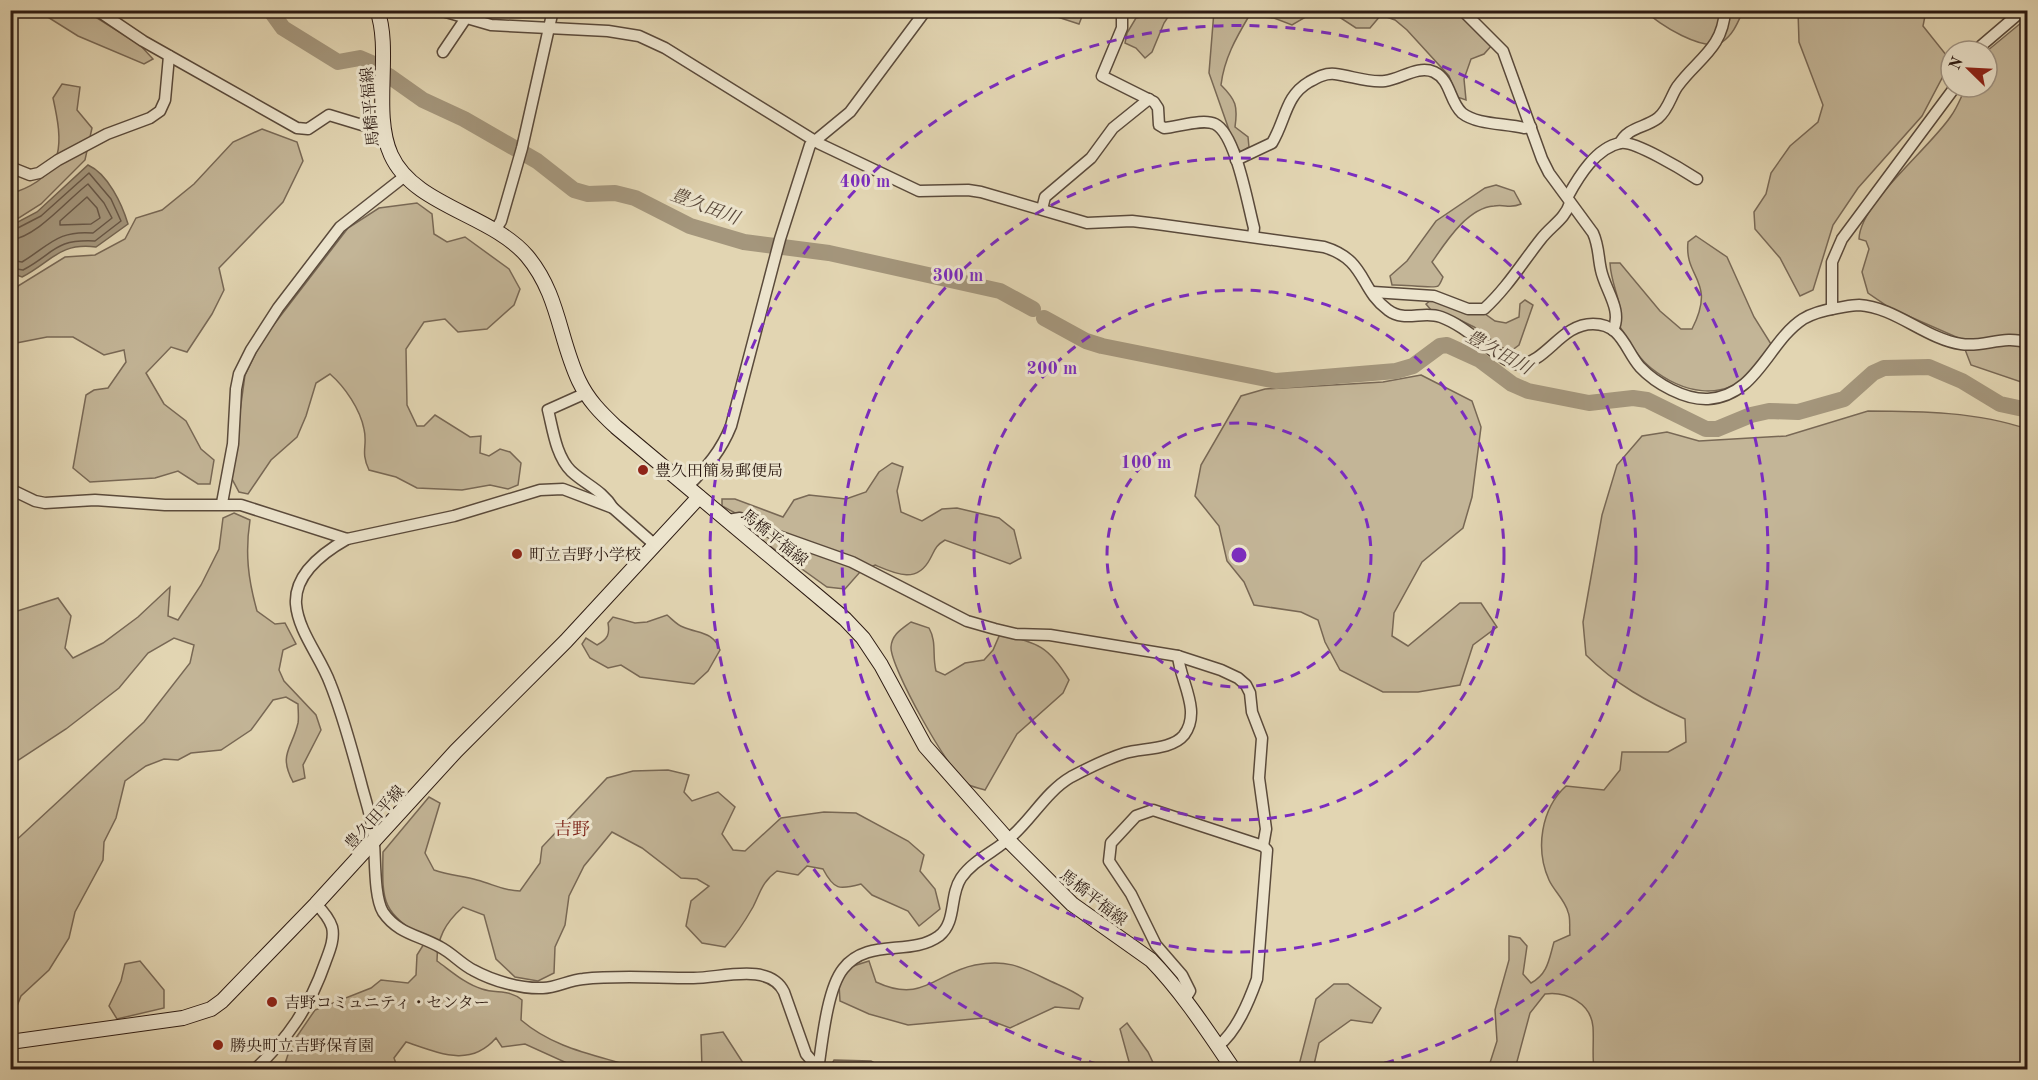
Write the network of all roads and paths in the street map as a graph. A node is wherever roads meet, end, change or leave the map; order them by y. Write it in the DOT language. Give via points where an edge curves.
graph roads {
  1 [pos="97,10"];
  2 [pos="377,10"];
  3 [pos="439,10"];
  4 [pos="553,10"];
  5 [pos="926,10"];
  6 [pos="1122,10"];
  7 [pos="1462,10"];
  8 [pos="1725,10"];
  9 [pos="2024,10"];
  10 [pos="466,18"];
  11 [pos="549,29"];
  12 [pos="1989,39"];
  13 [pos="443,52"];
  14 [pos="169,56"];
  15 [pos="1149,99"];
  16 [pos="1946,99"];
  17 [pos="384,125"];
  18 [pos="1531,127"];
  19 [pos="815,140"];
  20 [pos="1620,143"];
  21 [pos="1236,160"];
  22 [pos="10,167"];
  23 [pos="405,176"];
  24 [pos="1696,179"];
  25 [pos="1569,199"];
  26 [pos="1042,209"];
  27 [pos="496,229"];
  28 [pos="1253,236"];
  29 [pos="1373,292"];
  30 [pos="1832,309"];
  31 [pos="1613,330"];
  32 [pos="2028,343"];
  33 [pos="586,393"];
  34 [pos="688,486"];
  35 [pos="10,489"];
  36 [pos="699,496"];
  37 [pos="222,503"];
  38 [pos="613,508"];
  39 [pos="728,520"];
  40 [pos="347,539"];
  41 [pos="655,545"];
  42 [pos="1178,656"];
  43 [pos="1008,840"];
  44 [pos="374,842"];
  45 [pos="1263,846"];
  46 [pos="316,904"];
  47 [pos="1185,999"];
  48 [pos="10,1042"];
  49 [pos="1218,1046"];
  50 [pos="818,1069"];
  51 [pos="254,1070"];
  52 [pos="1234,1070"];
  1 -- 14 [label="street"];
  2 -- 17 [label="main road, 馬橋平福線"];
  3 -- 10 [label="street"];
  4 -- 11 [label="street"];
  5 -- 19 [label="street" via="849,111"];
  6 -- 15 [label="street" via="1122,28 1102,76"];
  7 -- 18 [label="street" via="1500,46"];
  8 -- 20 [label="street" via="1715,45 1679,84 1659,118 1634,129"];
  9 -- 12 [label="street"];
  10 -- 11 [label="street" via="491,25"];
  10 -- 13 [label="street"];
  11 -- 19 [label="street" via="639,36"];
  11 -- 27 [label="street" via="521,151"];
  14 -- 17 [label="street" via="297,128 308,129 329,115 372,128"];
  14 -- 22 [label="street" via="165,100 160,111 150,118 107,134 39,173 30,175"];
  15 -- 21 [label="street" via="1158,108 1157,120 1164,128 1214,123 1225,135"];
  15 -- 26 [label="street" via="1113,128 1091,158 1045,197"];
  16 -- 30 [label="street" via="1842,239 1832,262"];
  17 -- 23 [label="main road, 馬橋平福線" via="391,155"];
  18 -- 21 [label="street" via="1469,117 1460,111 1444,79 1432,71 1420,70 1387,81 1320,75 1297,89 1289,100 1272,143"];
  18 -- 25 [label="street" via="1549,173"];
  19 -- 26 [label="street" via="919,191 968,190"];
  19 -- 34 [label="street" via="806,152 724,446"];
  20 -- 24 [label="street" via="1633,145"];
  20 -- 25 [label="street" via="1587,166"];
  21 -- 28 [label="street"];
  23 -- 27 [label="main road, 馬橋平福線" via="429,194"];
  23 -- 37 [label="street" via="340,227 251,350 236,389 233,444"];
  25 -- 29 [label="street" via="1563,217 1484,309 1468,309 1434,296"];
  25 -- 31 [label="street" via="1598,244 1601,270 1618,317"];
  26 -- 28 [label="street" via="1087,223 1132,221"];
  27 -- 33 [label="main road, 馬橋平福線" via="541,274"];
  28 -- 29 [label="street" via="1337,251 1349,258"];
  29 -- 31 [label="street" via="1388,310 1406,317 1443,317 1519,365 1538,357 1581,325"];
  30 -- 31 [label="street" via="1802,320 1750,380 1737,390 1711,399 1687,397 1656,380 1640,367"];
  30 -- 32 [label="street" via="1869,307 1960,344 2005,338"];
  33 -- 34 [label="main road, 馬橋平福線" via="603,415"];
  33 -- 38 [label="street" via="548,410 559,453 571,471 605,495"];
  34 -- 36 [label="main road, 馬橋平福線"];
  35 -- 37 [label="street" via="45,503"];
  36 -- 39 [label="main road, 馬橋平福線"];
  36 -- 41 [label="main road, 豊久田平線"];
  37 -- 40 [label="street" via="255,508 289,523"];
  38 -- 40 [label="street" via="554,488 404,529"];
  38 -- 41 [label="street"];
  39 -- 42 [label="street" via="740,518 852,562 967,621 1016,634 1050,635"];
  39 -- 43 [label="main road, 馬橋平福線" via="817,593 863,638 925,746"];
  40 -- 44 [label="street" via="309,567 296,603 349,739"];
  41 -- 44 [label="main road, 豊久田平線"];
  42 -- 43 [label="street" via="1190,700 1186,733 1177,742 1125,753 1067,779"];
  42 -- 45 [label="street" via="1221,670 1246,685 1262,738 1259,756 1266,829"];
  43 -- 47 [label="main road, 馬橋平福線" via="1072,904 1151,960"];
  43 -- 50 [label="street" via="960,880 952,899 950,921 938,937 910,947 868,951 844,968 834,988"];
  44 -- 46 [label="main road, 豊久田平線"];
  44 -- 50 [label="street" via="378,903 393,925 439,946 472,970 505,982 544,988 580,979 622,976 754,975 781,985 806,1054"];
  45 -- 47 [label="street" via="1153,810 1137,816 1111,843 1109,861 1131,894 1156,945 1182,975 1190,991"];
  45 -- 49 [label="street" via="1268,861 1257,979 1226,1040"];
  46 -- 48 [label="main road, 豊久田平線" via="239,986 211,1009 176,1019"];
  46 -- 51 [label="street" via="332,929 332,944 320,979 289,1034"];
  47 -- 49 [label="main road, 馬橋平福線"];
  49 -- 52 [label="main road, 馬橋平福線"];
}
